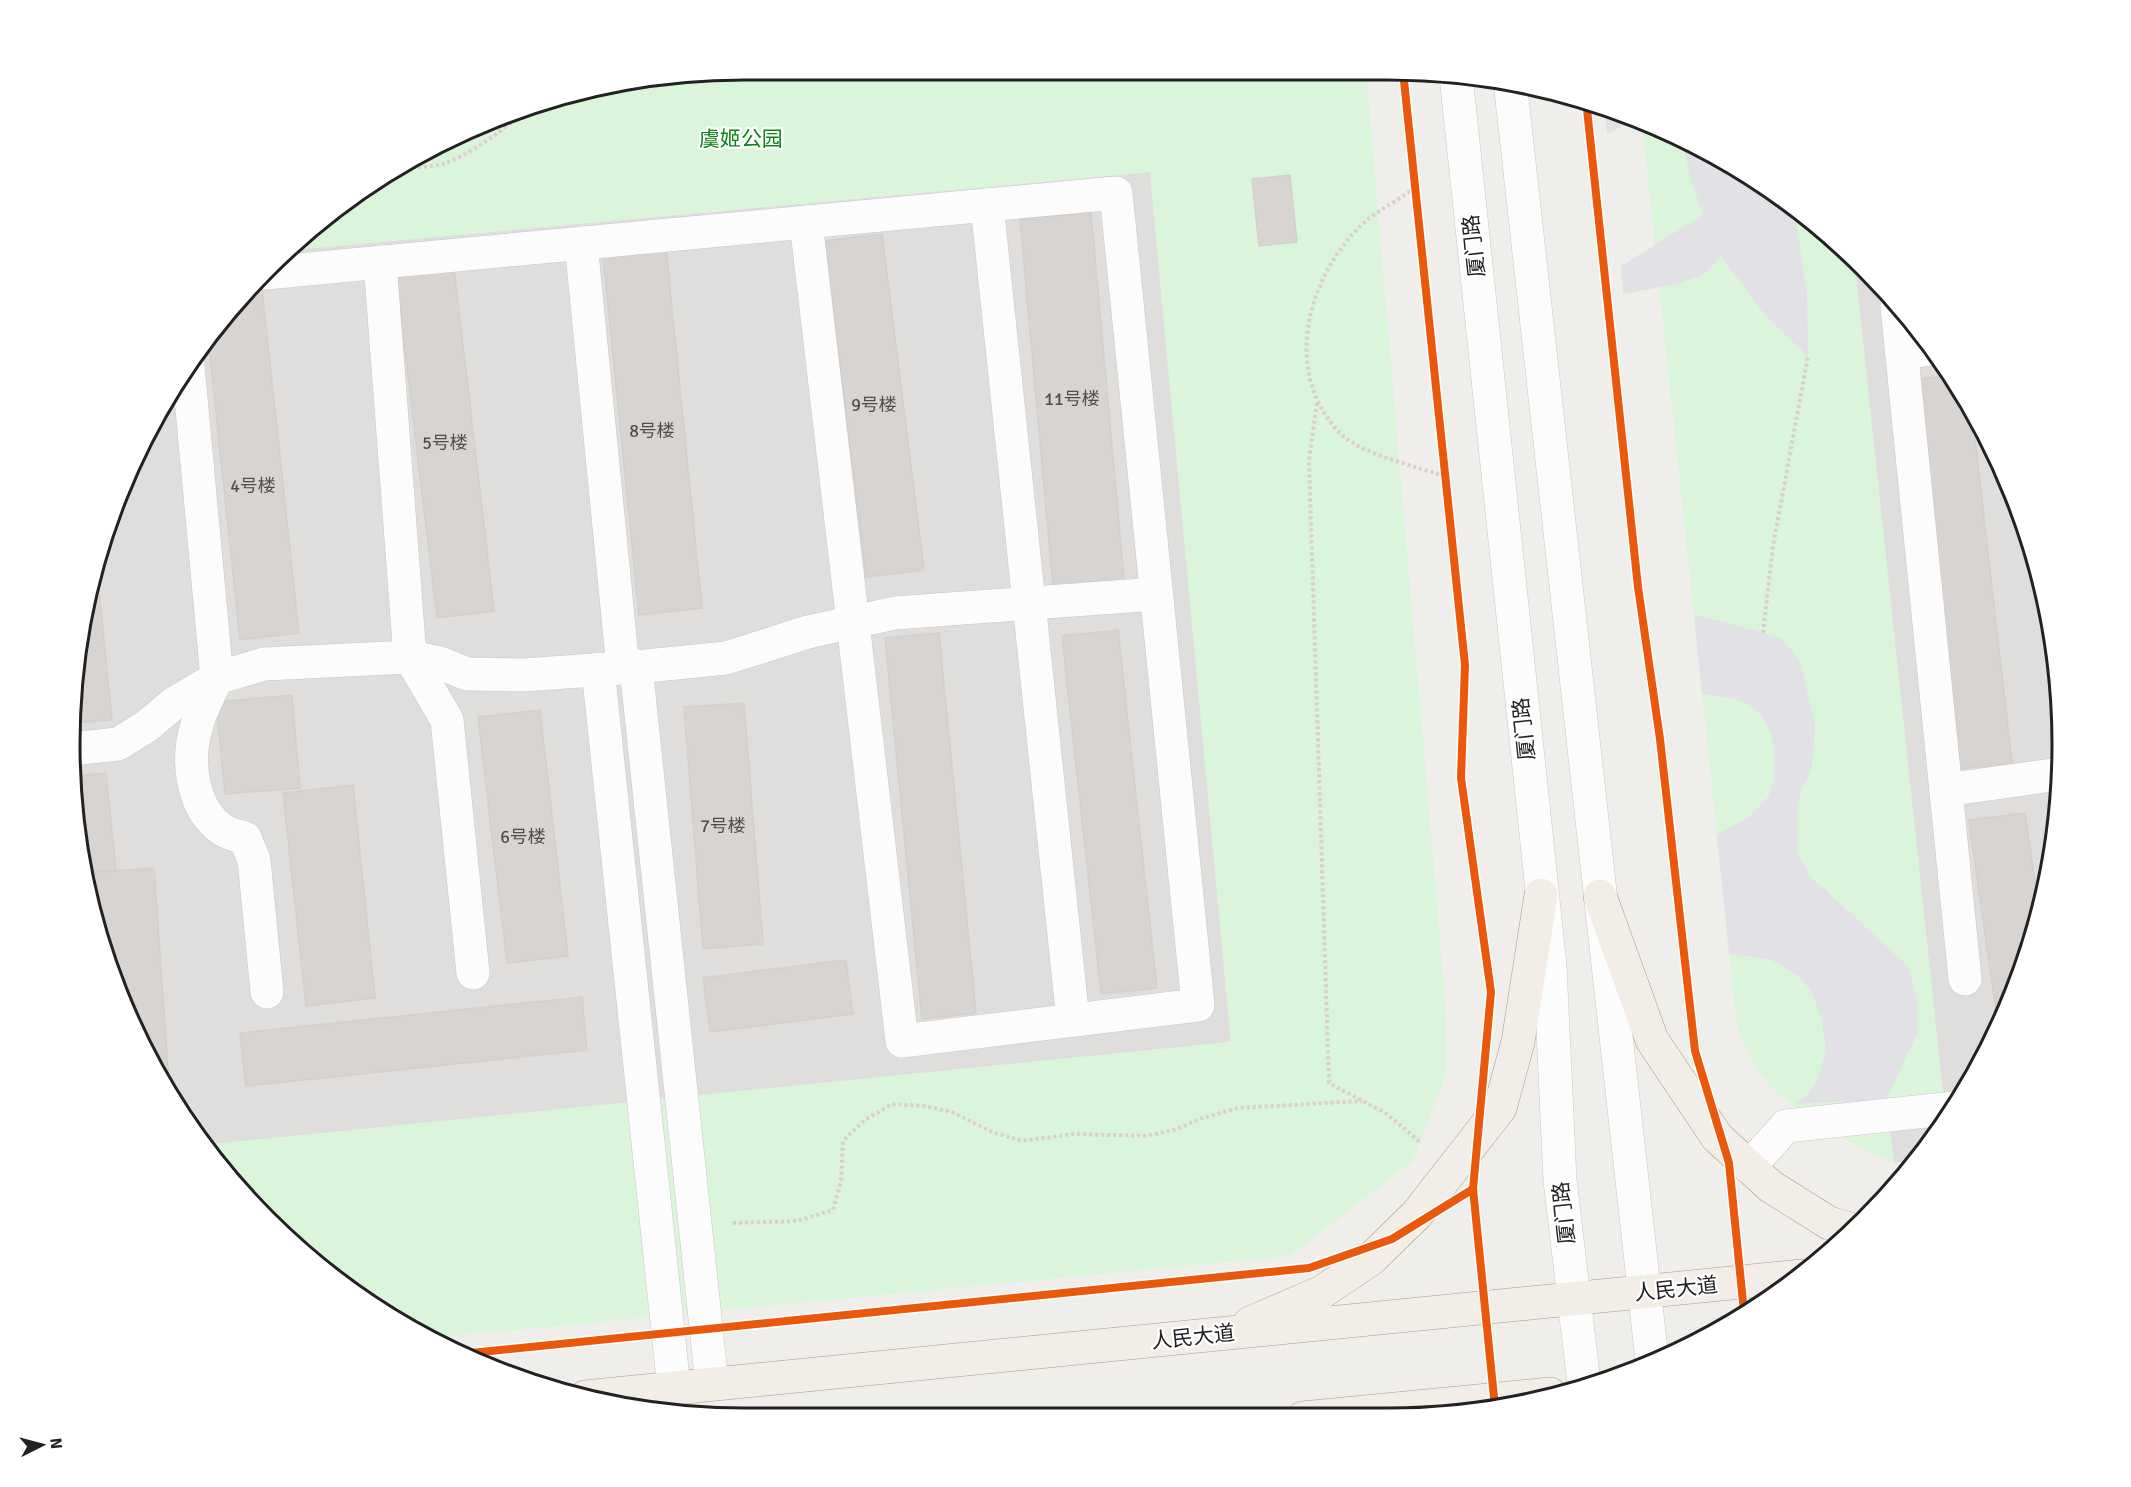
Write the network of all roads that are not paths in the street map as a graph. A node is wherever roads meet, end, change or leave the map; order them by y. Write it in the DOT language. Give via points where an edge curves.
graph roads {
  1 [pos="1457,83"];
  2 [pos="1511,91"];
  3 [pos="987,205"];
  4 [pos="806,222"];
  5 [pos="581,243"];
  6 [pos="380,262"];
  7 [pos="276,272"];
  8 [pos="1909,333"];
  9 [pos="1917,351"];
  10 [pos="189,378"];
  11 [pos="1156,594"];
  12 [pos="1029,604"];
  13 [pos="853,621"];
  14 [pos="410,657"];
  15 [pos="619,668"];
  16 [pos="217,678"];
  17 [pos="80,748"];
  18 [pos="2051,775"];
  19 [pos="1946,789"];
  20 [pos="1541,895"];
  21 [pos="1600,896"];
  22 [pos="473,973"];
  23 [pos="1965,980"];
  24 [pos="267,992"];
  25 [pos="1073,1020"];
  26 [pos="1942,1109"];
  27 [pos="1749,1167"];
  28 [pos="1842,1227"];
  29 [pos="1781,1278"];
  30 [pos="1644,1292"];
  31 [pos="1574,1300"];
  32 [pos="1223,1334"];
  33 [pos="1651,1353"];
  34 [pos="1583,1377"];
  35 [pos="712,1384"];
  36 [pos="674,1388"];
  37 [pos="611,1394"];
  38 [pos="1483,1400"];
  39 [pos="1422,1406"];
  1 -- 20 [label="street, 厦门路"];
  2 -- 21 [label="street"];
  3 -- 4 [label="street"];
  3 -- 11 [label="street" via="1116,193"];
  3 -- 12 [label="street"];
  4 -- 5 [label="street"];
  4 -- 13 [label="street"];
  5 -- 6 [label="street"];
  5 -- 15 [label="street"];
  6 -- 7 [label="street"];
  6 -- 14 [label="street"];
  8 -- 9 [label="street"];
  9 -- 19 [label="street"];
  10 -- 16 [label="street"];
  11 -- 12 [label="street"];
  11 -- 25 [label="street" via="1198,1005"];
  12 -- 13 [label="street" via="895,613"];
  12 -- 25 [label="street"];
  13 -- 15 [label="street" via="726,658"];
  13 -- 25 [label="street" via="902,1041"];
  14 -- 15 [label="street" via="467,674 524,675"];
  14 -- 16 [label="street" via="264,664"];
  14 -- 22 [label="street" via="447,720"];
  15 -- 35 [label="street" via="695,1224"];
  15 -- 36 [label="street"];
  16 -- 17 [label="street" via="117,744"];
  16 -- 24 [label="street" via="196,726 192,769 197,797 209,819 224,831 245,838 254,860"];
  18 -- 19 [label="street"];
  19 -- 23 [label="street"];
  20 -- 31 [label="street, 厦门路" via="1550,966 1560,1180"];
  20 -- 32 [label="main road" via="1518,1042 1500,1108 1417,1214 1371,1259 1322,1292"];
  21 -- 27 [label="main road" via="1652,1040 1717,1137"];
  21 -- 30 [label="street"];
  26 -- 27 [label="street" via="1786,1126"];
  27 -- 28 [label="main road" via="1770,1186 1829,1223"];
  29 -- 30 [label="main road, 人民大道"];
  30 -- 31 [label="main road, 人民大道"];
  30 -- 33 [label="street"];
  31 -- 32 [label="main road, 人民大道"];
  31 -- 34 [label="street, 厦门路"];
  32 -- 35 [label="main road, 人民大道"];
  35 -- 36 [label="main road, 人民大道"];
  36 -- 37 [label="main road, 人民大道"];
  38 -- 39 [label="main road"];
}
